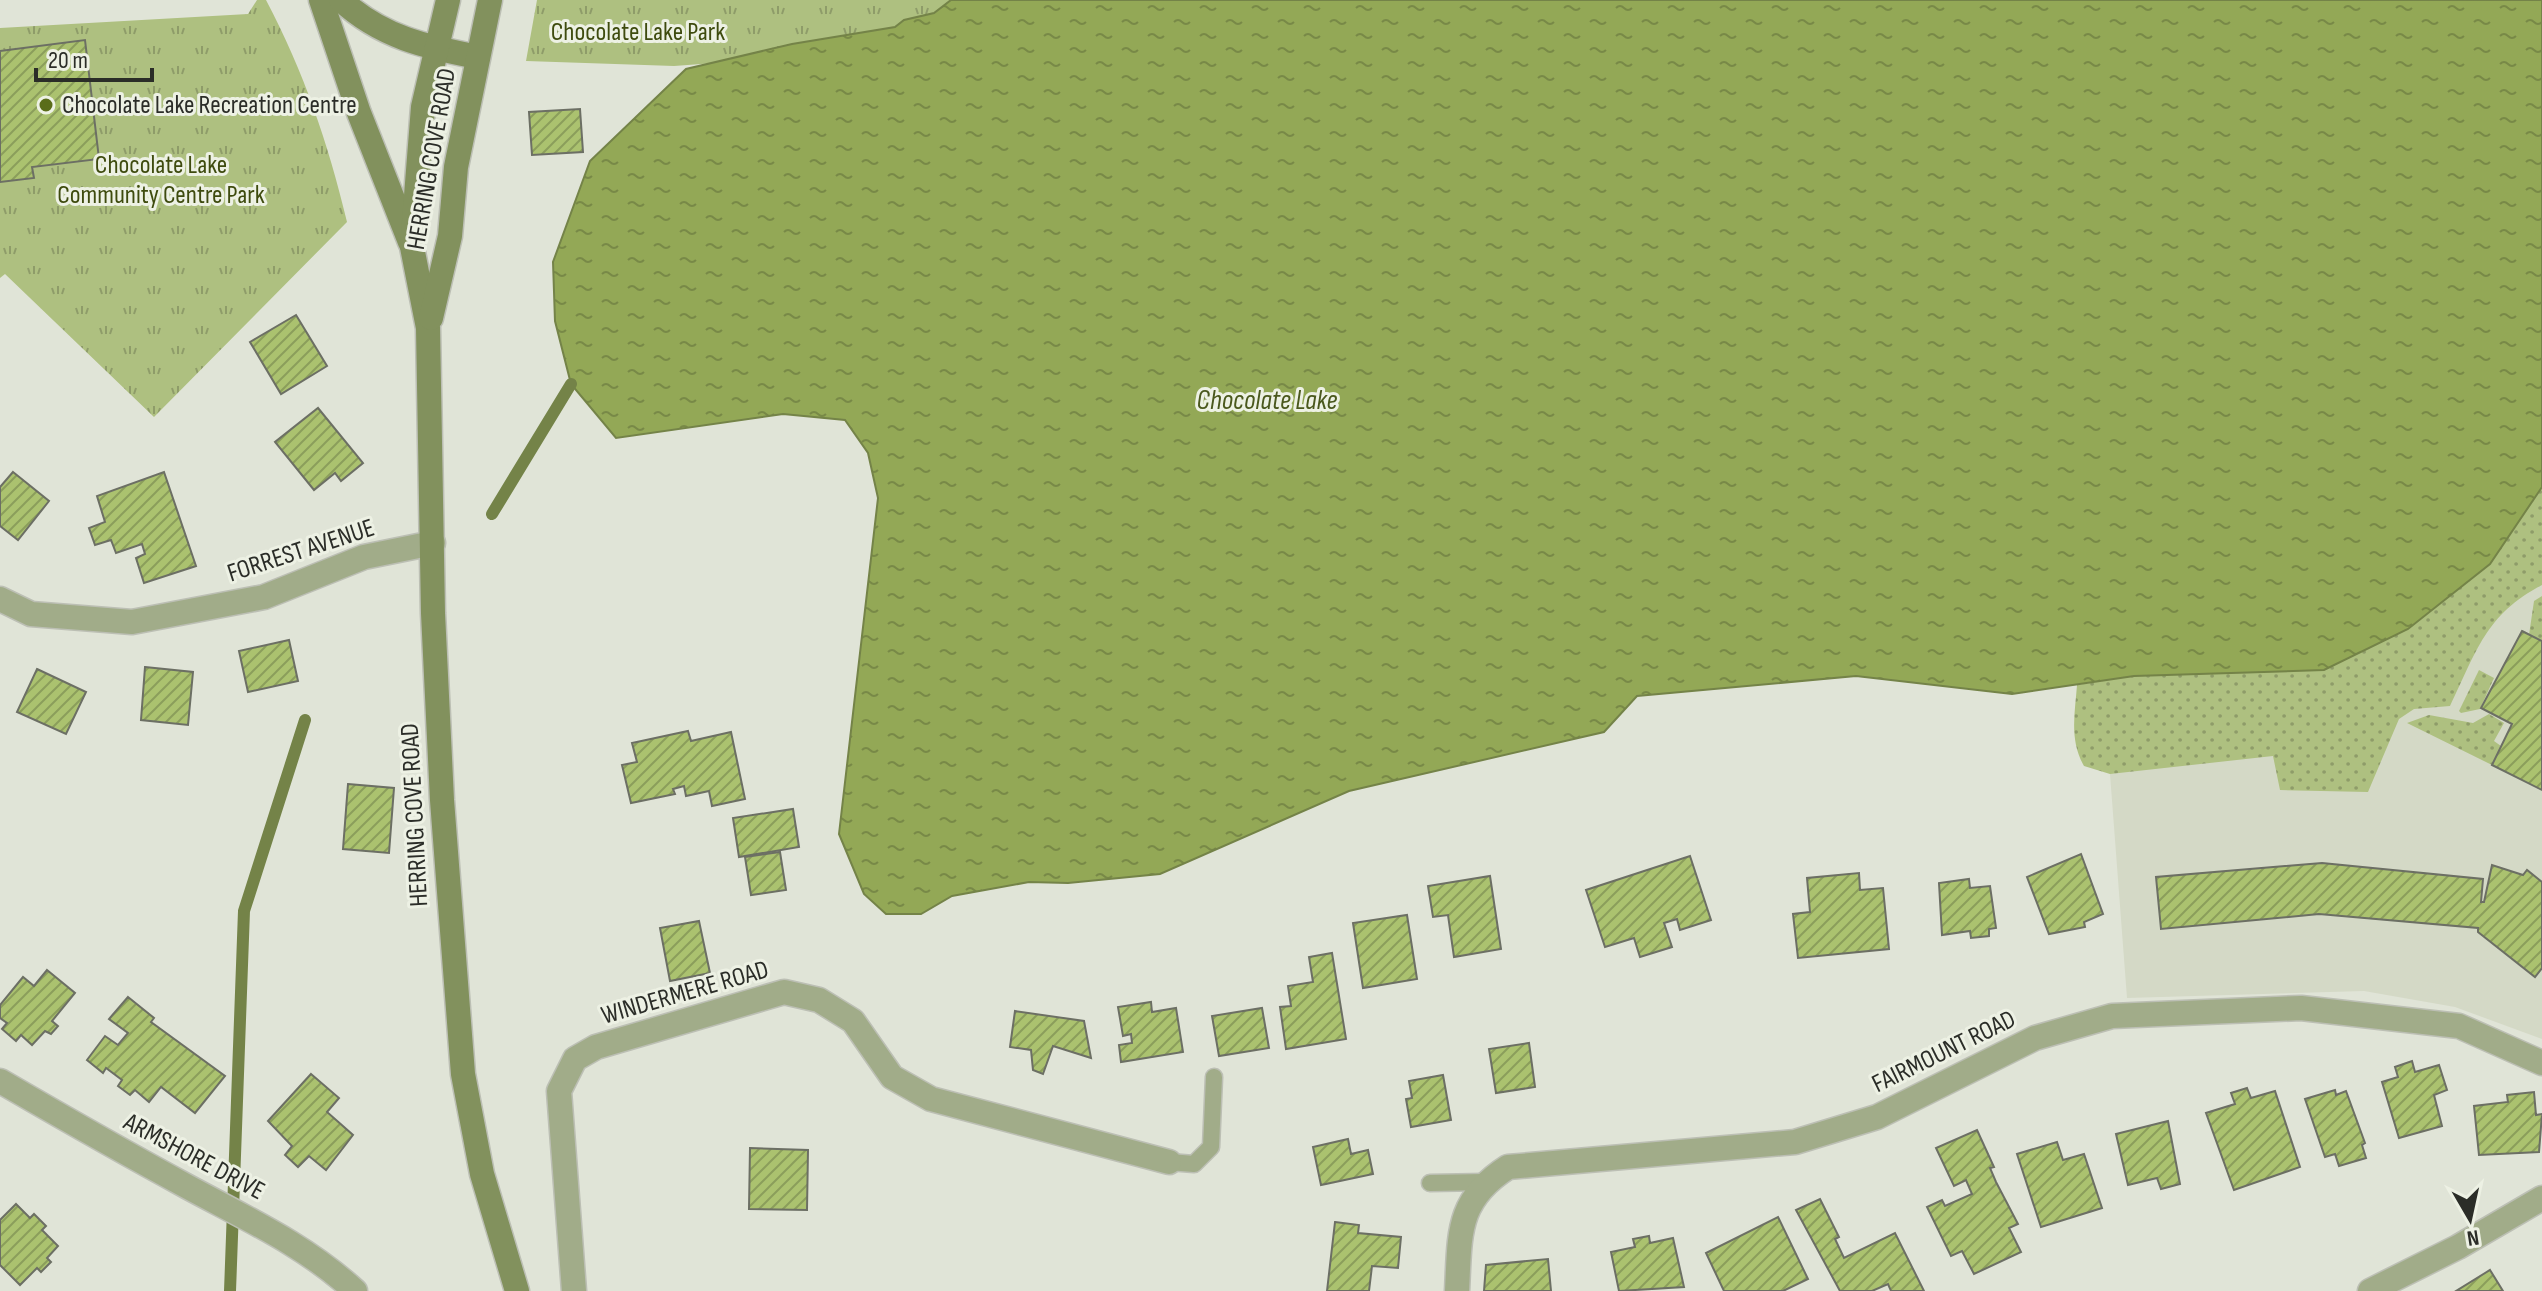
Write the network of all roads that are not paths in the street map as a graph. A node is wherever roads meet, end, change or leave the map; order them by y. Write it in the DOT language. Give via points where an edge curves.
graph roads {
  1 [pos="321,0"];
  2 [pos="341,0"];
  3 [pos="448,0"];
  4 [pos="490,0"];
  5 [pos="435,49"];
  6 [pos="478,57"];
  7 [pos="412,247"];
  8 [pos="428,328"];
  9 [pos="433,543"];
  10 [pos="0,599"];
  11 [pos="2542,1063"];
  12 [pos="1214,1077"];
  13 [pos="0,1081"];
  14 [pos="1169,1162"];
  15 [pos="1485,1182"];
  16 [pos="1430,1183"];
  17 [pos="2542,1198"];
  18 [pos="355,1291"];
  19 [pos="517,1291"];
  20 [pos="574,1291"];
  21 [pos="1457,1291"];
  22 [pos="2370,1291"];
  1 -- 7 [label="main road"];
  2 -- 5 [label="main road" via="371,25"];
  3 -- 5 [label="main road, HERRING COVE ROAD"];
  4 -- 6 [label="main road, HERRING COVE ROAD"];
  5 -- 6 [label="main road"];
  5 -- 7 [label="main road, HERRING COVE ROAD" via="422,120"];
  6 -- 8 [label="main road, HERRING COVE ROAD" via="456,167 450,236"];
  7 -- 8 [label="main road, HERRING COVE ROAD"];
  8 -- 9 [label="main road, HERRING COVE ROAD"];
  9 -- 10 [label="street, FORREST AVENUE" via="364,557 264,597 132,622 31,614"];
  9 -- 19 [label="main road, HERRING COVE ROAD" via="442,800 463,1074 482,1174"];
  11 -- 15 [label="street, FAIRMOUNT ROAD" via="2459,1026 2301,1008 2112,1016 2035,1038 1877,1117 1795,1142 1508,1167"];
  12 -- 14 [label="lane, WINDERMERE ROAD" via="1211,1147 1194,1164"];
  13 -- 18 [label="street, ARMSHORE DRIVE" via="244,1214 324,1262"];
  14 -- 20 [label="street, WINDERMERE ROAD" via="931,1099 892,1077 853,1021 819,1000 784,992 596,1047 575,1059 559,1091"];
  15 -- 16 [label="lane"];
  15 -- 21 [label="street" via="1464,1212"];
  17 -- 22 [label="street"];
}
